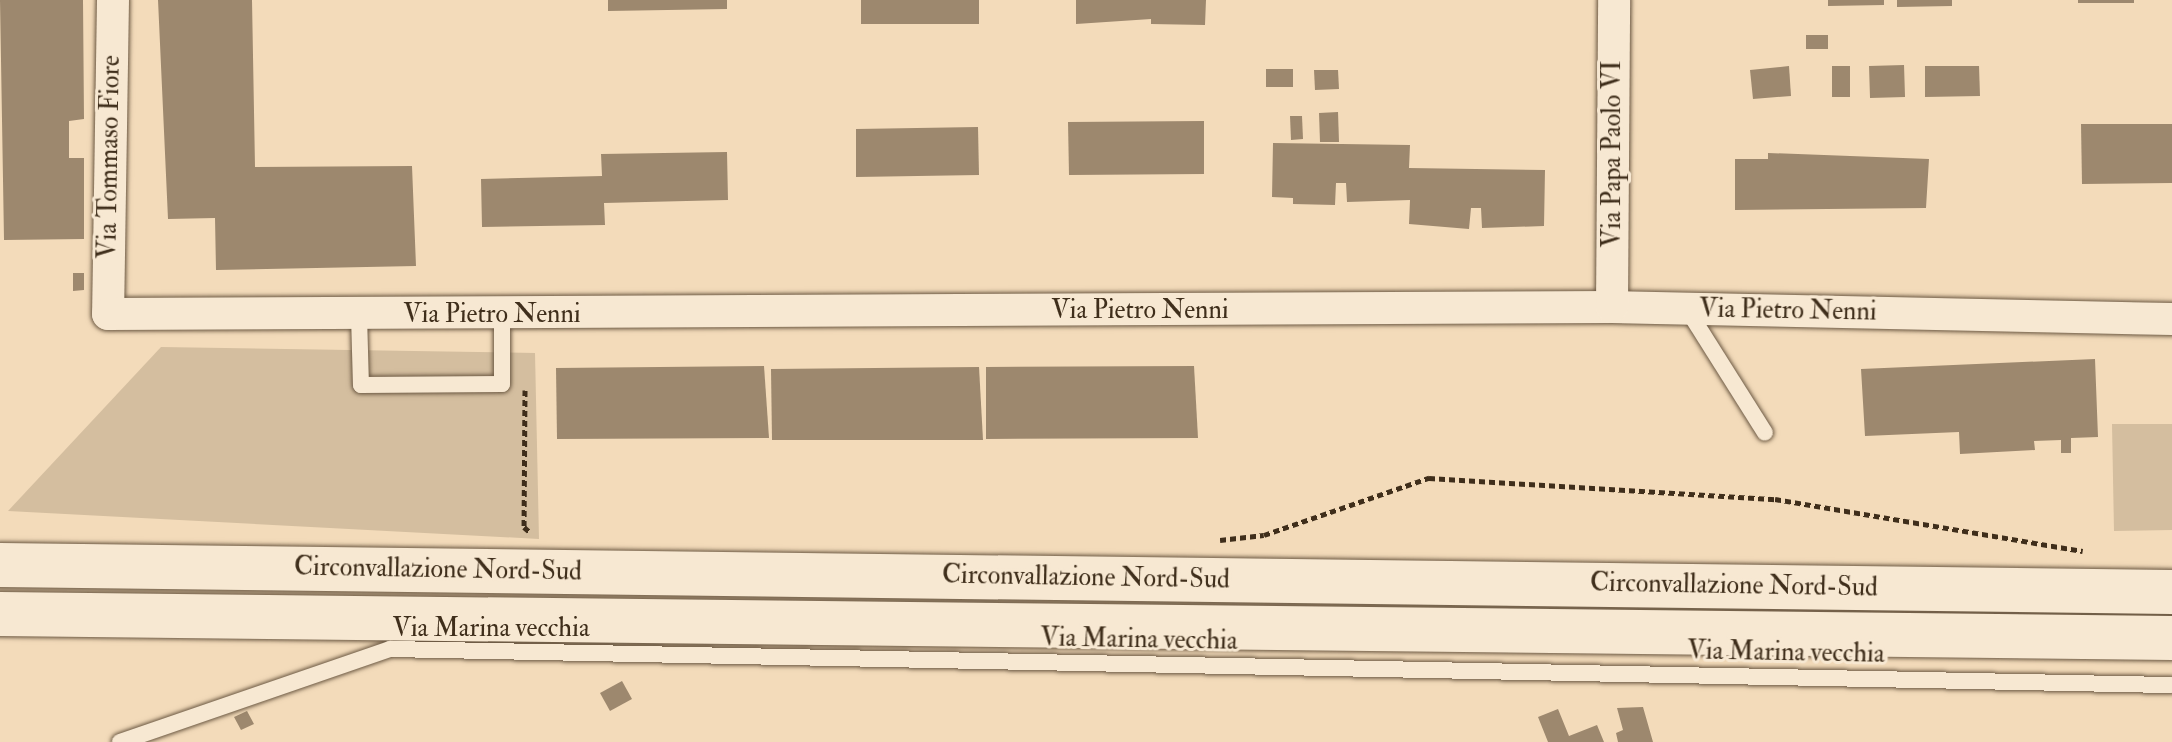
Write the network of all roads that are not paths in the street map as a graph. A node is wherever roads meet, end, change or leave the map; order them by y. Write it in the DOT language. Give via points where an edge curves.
graph roads {
  1 [pos="113,0"];
  2 [pos="1614,0"];
  3 [pos="1612,307"];
  4 [pos="1687,309"];
  5 [pos="108,314"];
  6 [pos="359,315"];
  7 [pos="502,316"];
  8 [pos="2172,319"];
  9 [pos="1765,433"];
  10 [pos="0,565"];
  11 [pos="2172,592"];
  12 [pos="0,614"];
  13 [pos="2172,638"];
  14 [pos="2172,685"];
  15 [pos="120,742"];
  1 -- 5 [label="street, Via Tommaso Fiore"];
  2 -- 3 [label="street, Via Papa Paolo VI"];
  3 -- 4 [label="street, Via Pietro Nenni"];
  3 -- 7 [label="street, Via Pietro Nenni"];
  4 -- 8 [label="street, Via Pietro Nenni"];
  4 -- 9 [label="lane"];
  5 -- 6 [label="street, Via Pietro Nenni"];
  6 -- 7 [label="street, Via Pietro Nenni"];
  6 -- 7 [label="lane" via="361,385 502,384"];
  10 -- 11 [label="main road, Circonvallazione Nord-Sud"];
  12 -- 13 [label="main road, Circonvallazione Nord-Sud"];
  14 -- 15 [label="lane, Via Marina vecchia" via="390,649"];
}
